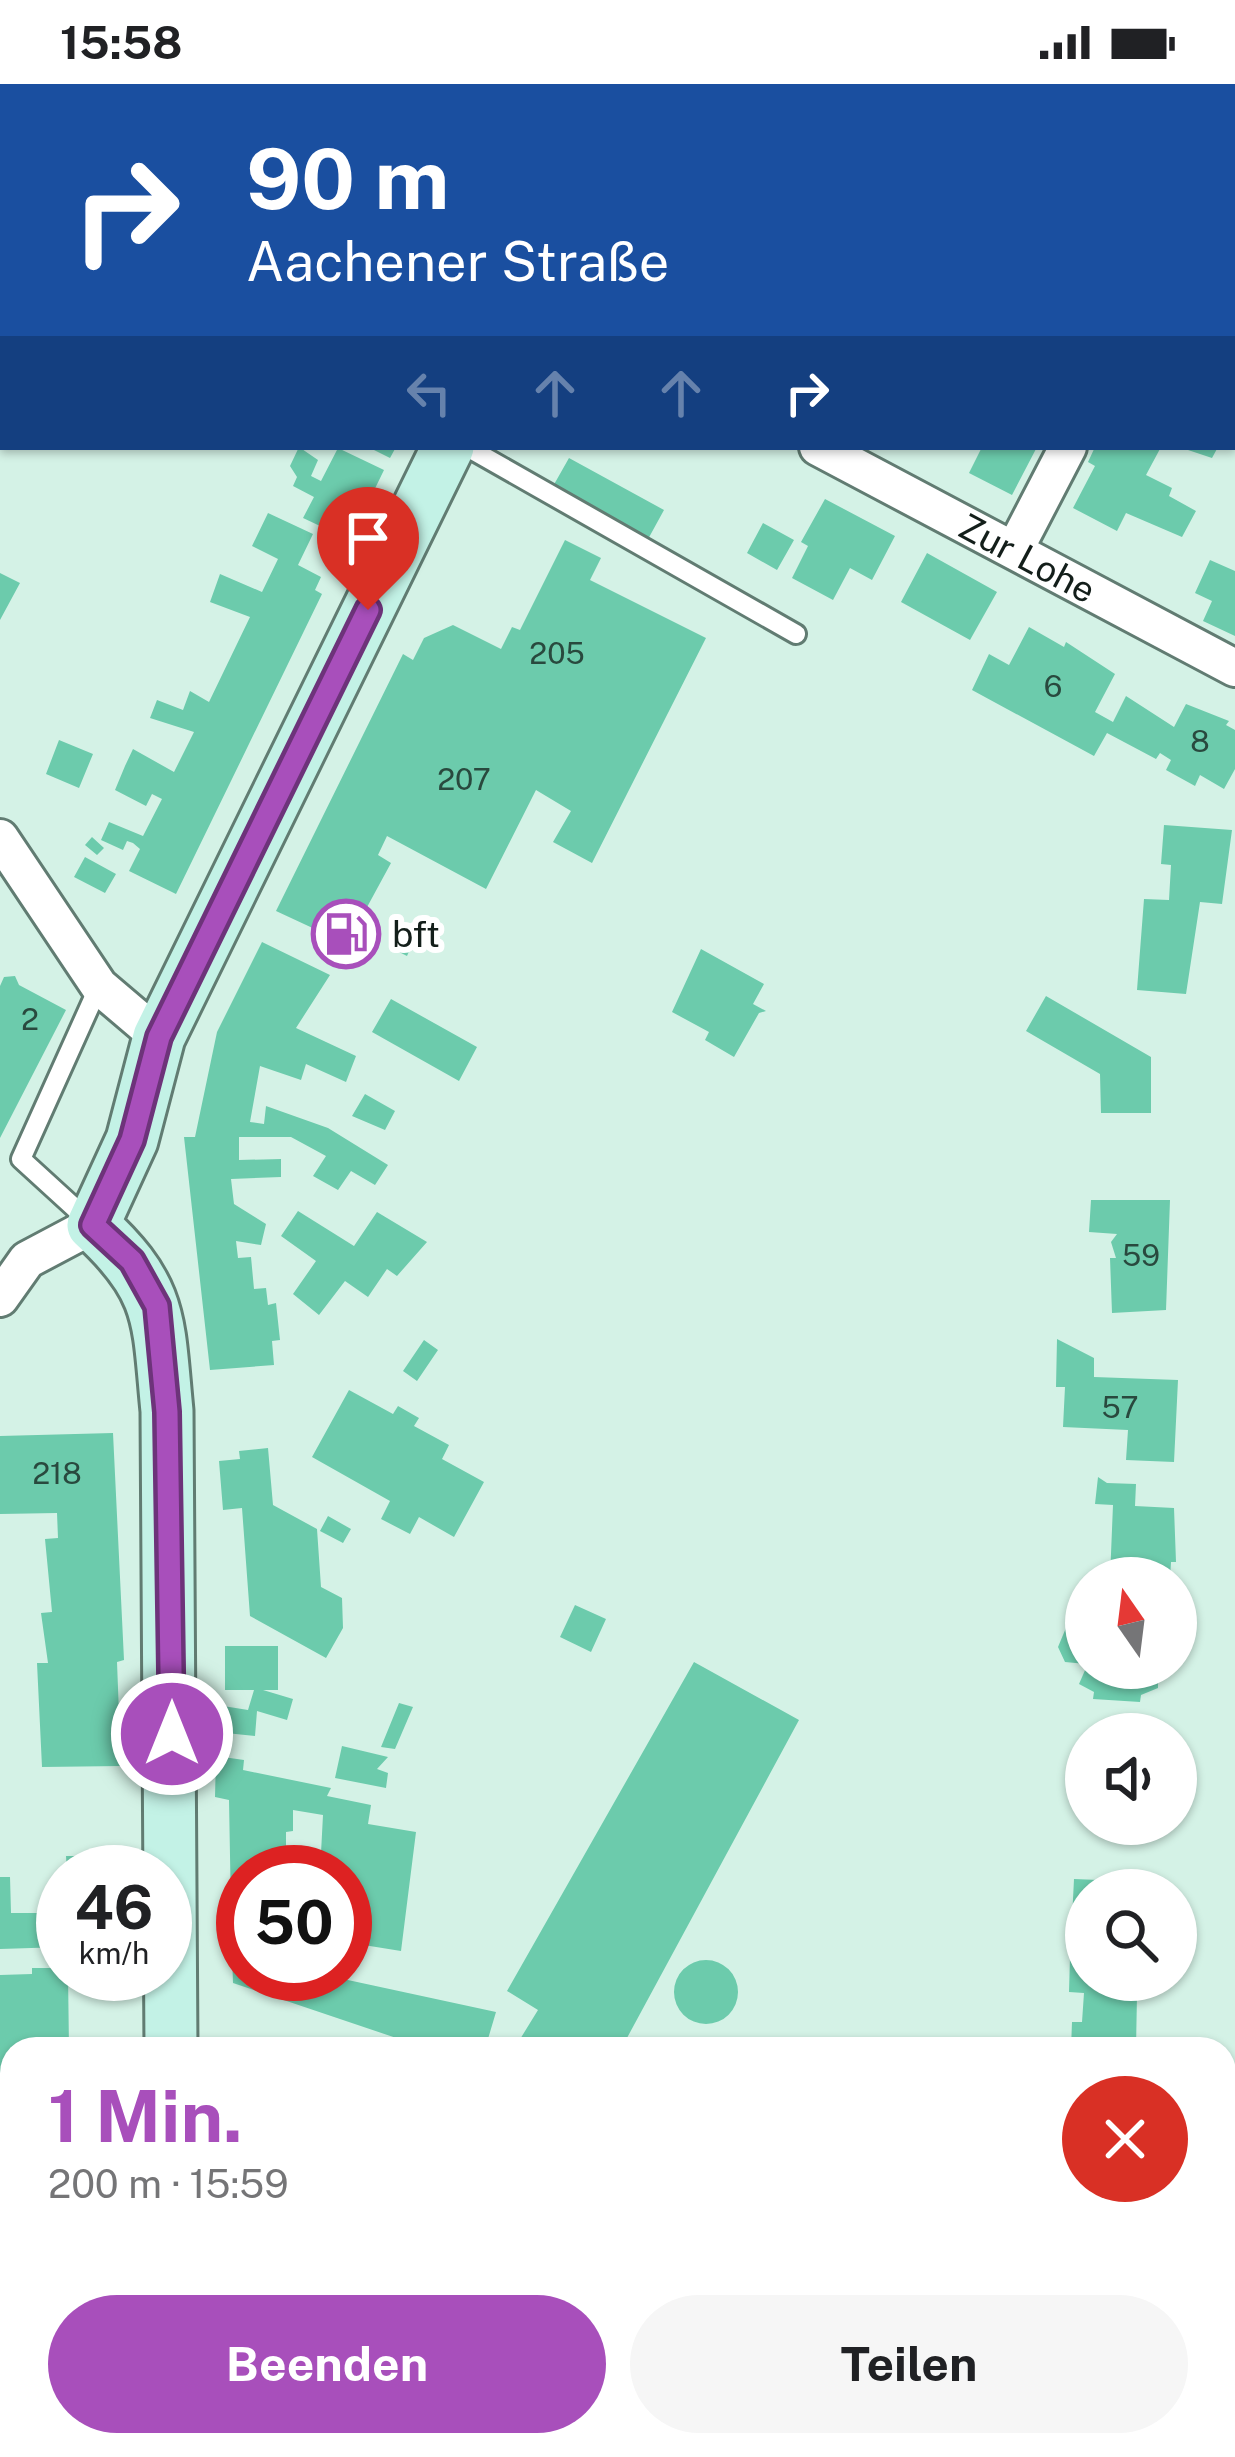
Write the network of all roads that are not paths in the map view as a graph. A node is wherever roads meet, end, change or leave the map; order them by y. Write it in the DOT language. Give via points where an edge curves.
graph roads {
  1 [pos="447,450"];
  2 [pos="472,450"];
  3 [pos="824,450"];
  4 [pos="1066,450"];
  5 [pos="1015,549"];
  6 [pos="796,634"];
  7 [pos="1235,668"];
  8 [pos="0,838"];
  9 [pos="99,986"];
  10 [pos="159,1037"];
  11 [pos="93,1225"];
  12 [pos="0,1298"];
  13 [pos="171,2037"];
  1 -- 10 [label="main road"];
  2 -- 6 [label="lane"];
  3 -- 5 [label="street, Zur Lohe"];
  4 -- 5 [label="street"];
  5 -- 7 [label="street, Zur Lohe"];
  8 -- 9 [label="street"];
  9 -- 10 [label="street"];
  9 -- 11 [label="lane" via="21,1159"];
  10 -- 11 [label="main road" via="132,1140"];
  11 -- 12 [label="street" via="27,1260"];
  11 -- 13 [label="main road" via="132,1261 157,1306 167,1412"];
}
